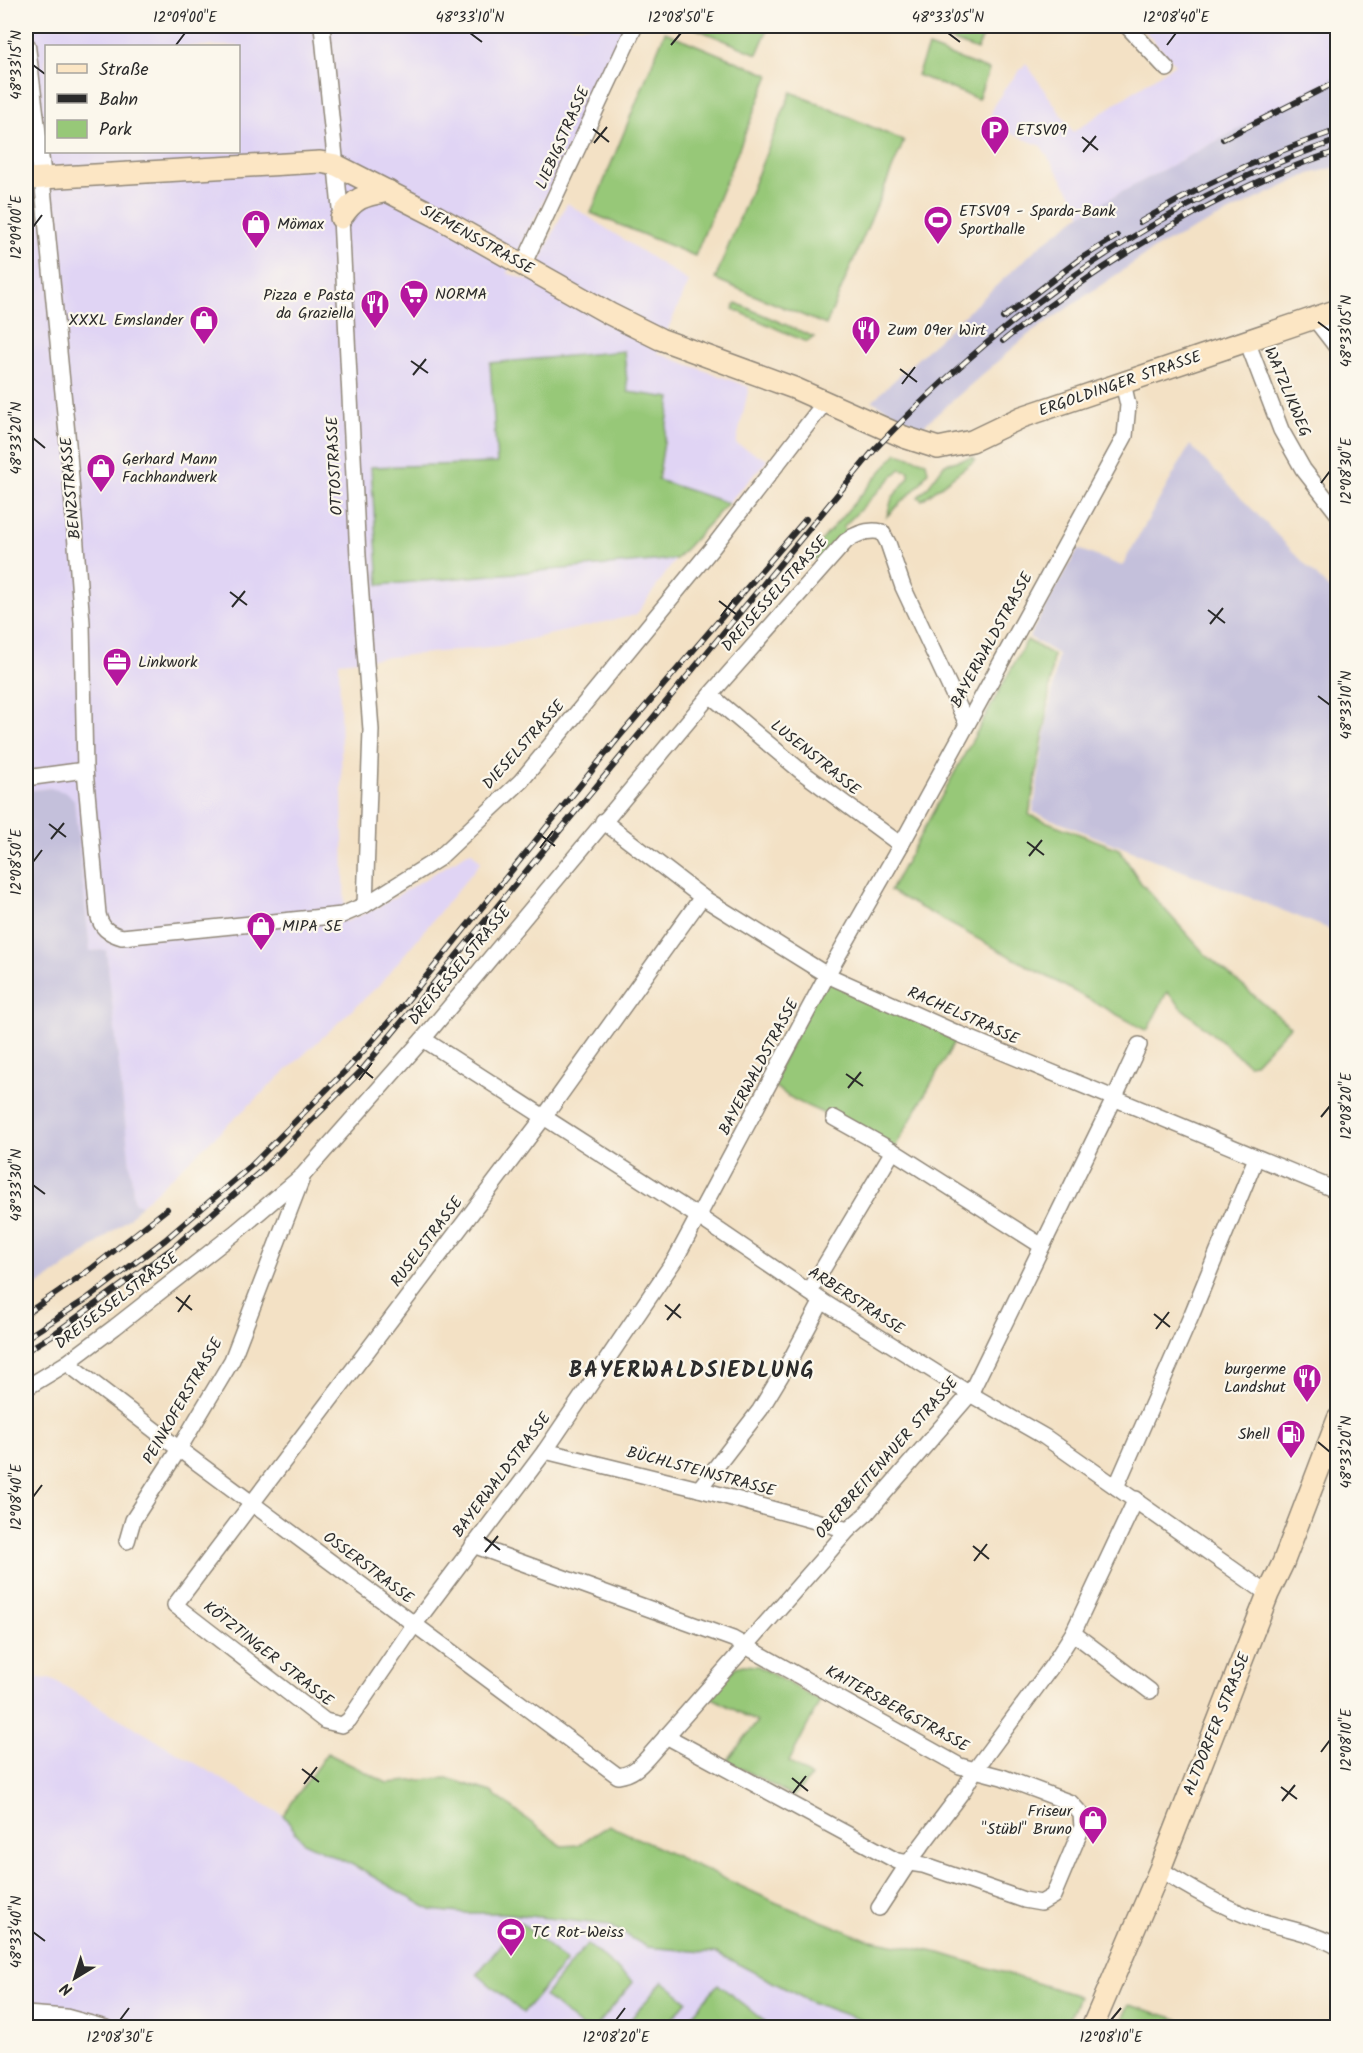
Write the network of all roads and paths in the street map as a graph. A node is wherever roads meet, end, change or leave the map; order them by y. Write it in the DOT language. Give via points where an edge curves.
graph roads {
  1 [pos="322,26"];
  2 [pos="634,26"];
  3 [pos="1127,26"];
  4 [pos="26,46"];
  5 [pos="1167,69"];
  6 [pos="336,165"];
  7 [pos="34,178"];
  8 [pos="388,191"];
  9 [pos="341,218"];
  10 [pos="523,265"];
  11 [pos="1338,310"];
  12 [pos="1314,318"];
  13 [pos="1247,341"];
  14 [pos="1338,349"];
  15 [pos="1123,383"];
  16 [pos="825,402"];
  17 [pos="904,437"];
  18 [pos="1338,514"];
  19 [pos="710,695"];
  20 [pos="967,724"];
  21 [pos="85,770"];
  22 [pos="26,778"];
  23 [pos="603,821"];
  24 [pos="901,845"];
  25 [pos="702,897"];
  26 [pos="365,905"];
  27 [pos="105,930"];
  28 [pos="827,975"];
  29 [pos="423,1039"];
  30 [pos="1139,1045"];
  31 [pos="1114,1100"];
  32 [pos="544,1117"];
  33 [pos="834,1118"];
  34 [pos="893,1151"];
  35 [pos="1256,1158"];
  36 [pos="303,1175"];
  37 [pos="1338,1191"];
  38 [pos="699,1217"];
  39 [pos="1042,1246"];
  40 [pos="809,1292"];
  41 [pos="822,1301"];
  42 [pos="67,1363"];
  43 [pos="26,1388"];
  44 [pos="970,1394"];
  45 [pos="1338,1419"];
  46 [pos="179,1449"];
  47 [pos="545,1451"];
  48 [pos="1116,1486"];
  49 [pos="699,1489"];
  50 [pos="1136,1500"];
  51 [pos="252,1502"];
  52 [pos="848,1530"];
  53 [pos="127,1541"];
  54 [pos="473,1545"];
  55 [pos="1268,1594"];
  56 [pos="175,1605"];
  57 [pos="414,1625"];
  58 [pos="1072,1633"];
  59 [pos="745,1646"];
  60 [pos="1150,1691"];
  61 [pos="342,1725"];
  62 [pos="666,1736"];
  63 [pos="649,1756"];
  64 [pos="975,1770"];
  65 [pos="909,1862"];
  66 [pos="1160,1869"];
  67 [pos="879,1908"];
  68 [pos="1338,1947"];
  69 [pos="26,2014"];
  70 [pos="106,2028"];
  71 [pos="1092,2028"];
  1 -- 6 [label="street, OTTOSTRASSE"];
  2 -- 10 [label="street, LIEBIGSTRASSE"];
  3 -- 5 [label="street"];
  4 -- 7 [label="street, BENZSTRASSE"];
  6 -- 7 [label="main road, SIEMENSSTRASSE" via="320,162"];
  6 -- 8 [label="main road, SIEMENSSTRASSE"];
  6 -- 9 [label="street, OTTOSTRASSE"];
  7 -- 21 [label="street, BENZSTRASSE" via="69,454 82,623"];
  8 -- 9 [label="main road" via="361,196"];
  8 -- 10 [label="main road, SIEMENSSTRASSE"];
  9 -- 26 [label="street, OTTOSTRASSE" via="371,730"];
  10 -- 16 [label="main road, SIEMENSSTRASSE" via="660,339"];
  11 -- 12 [label="main road, ERGOLDINGER STRASSE"];
  12 -- 13 [label="main road, ERGOLDINGER STRASSE"];
  12 -- 14 [label="street"];
  13 -- 15 [label="main road, ERGOLDINGER STRASSE"];
  13 -- 18 [label="street, WATZLIKWEG" via="1281,430 1303,469"];
  15 -- 17 [label="main road, ERGOLDINGER STRASSE" via="1023,417 961,445 938,448"];
  15 -- 20 [label="street, BAYERWALDSTRASSE" via="1128,405 1125,435"];
  16 -- 17 [label="main road, SIEMENSSTRASSE"];
  16 -- 26 [label="street, DIESELSTRASSE" via="713,547 521,781 438,859"];
  19 -- 20 [label="street, DREISESSELSTRASSE" via="846,541 873,530 882,532 888,543 903,587"];
  19 -- 23 [label="street, DREISESSELSTRASSE"];
  19 -- 24 [label="street, LUSENSTRASSE" via="802,772"];
  20 -- 24 [label="street, BAYERWALDSTRASSE"];
  21 -- 22 [label="street"];
  21 -- 27 [label="street, BENZSTRASSE" via="98,914"];
  23 -- 25 [label="street, RACHELSTRASSE"];
  23 -- 29 [label="street, DREISESSELSTRASSE"];
  24 -- 28 [label="street, BAYERWALDSTRASSE"];
  25 -- 28 [label="street, RACHELSTRASSE"];
  25 -- 32 [label="street, RUSELSTRASSE"];
  26 -- 27 [label="street, DIESELSTRASSE" via="342,915 122,937"];
  28 -- 31 [label="street, RACHELSTRASSE"];
  28 -- 38 [label="street, BAYERWALDSTRASSE"];
  29 -- 32 [label="street, ARBERSTRASSE"];
  29 -- 36 [label="street, DREISESSELSTRASSE"];
  30 -- 31 [label="street, OBERBREITENAUER STRASSE"];
  31 -- 35 [label="street, RACHELSTRASSE"];
  31 -- 39 [label="street, OBERBREITENAUER STRASSE"];
  32 -- 38 [label="street, ARBERSTRASSE"];
  32 -- 51 [label="street, RUSELSTRASSE"];
  33 -- 34 [label="street"];
  34 -- 39 [label="street"];
  34 -- 40 [label="street"];
  35 -- 37 [label="street, RACHELSTRASSE"];
  35 -- 48 [label="street"];
  36 -- 42 [label="street, DREISESSELSTRASSE"];
  36 -- 46 [label="street, PEINKOFERSTRASSE" via="232,1360"];
  38 -- 40 [label="street, ARBERSTRASSE"];
  38 -- 47 [label="street, BAYERWALDSTRASSE" via="676,1258"];
  39 -- 44 [label="street, OBERBREITENAUER STRASSE"];
  40 -- 41 [label="street, ARBERSTRASSE"];
  41 -- 44 [label="street, ARBERSTRASSE"];
  41 -- 49 [label="street" via="760,1410"];
  42 -- 43 [label="street, DREISESSELSTRASSE"];
  42 -- 46 [label="street, OSSERSTRASSE"];
  44 -- 48 [label="street, ARBERSTRASSE" via="1045,1437"];
  44 -- 52 [label="street, OBERBREITENAUER STRASSE"];
  45 -- 55 [label="main road, ALTDORFER STRASSE"];
  46 -- 51 [label="street, OSSERSTRASSE"];
  46 -- 53 [label="street, PEINKOFERSTRASSE" via="133,1520"];
  47 -- 49 [label="street, BÜCHLSTEINSTRASSE"];
  47 -- 54 [label="street, BAYERWALDSTRASSE"];
  48 -- 50 [label="street, ARBERSTRASSE"];
  49 -- 52 [label="street, BÜCHLSTEINSTRASSE"];
  50 -- 55 [label="street, ARBERSTRASSE"];
  50 -- 58 [label="street"];
  51 -- 56 [label="street, RUSELSTRASSE"];
  51 -- 57 [label="street, OSSERSTRASSE"];
  52 -- 59 [label="street, OBERBREITENAUER STRASSE"];
  54 -- 57 [label="street, BAYERWALDSTRASSE"];
  54 -- 59 [label="street, KAITERSBERGSTRASSE"];
  55 -- 66 [label="main road, ALTDORFER STRASSE"];
  56 -- 61 [label="street, KÖTZTINGER STRASSE" via="316,1715"];
  57 -- 61 [label="street, BAYERWALDSTRASSE" via="350,1720"];
  57 -- 63 [label="street, OSSERSTRASSE" via="618,1776 637,1770"];
  58 -- 60 [label="street"];
  58 -- 64 [label="street"];
  59 -- 62 [label="street, OBERBREITENAUER STRASSE"];
  59 -- 64 [label="street, KAITERSBERGSTRASSE" via="960,1766"];
  62 -- 63 [label="street, OBERBREITENAUER STRASSE"];
  62 -- 65 [label="street, KAITERSBERGSTRASSE" via="897,1861"];
  64 -- 65 [label="street"];
  64 -- 65 [label="street, KAITERSBERGSTRASSE" via="1071,1803 1081,1814 1082,1827 1053,1896 1041,1903 1024,1900"];
  65 -- 67 [label="street"];
  66 -- 68 [label="street" via="1258,1920 1311,1934"];
  66 -- 71 [label="main road, ALTDORFER STRASSE"];
  69 -- 70 [label="street" via="66,2017"];
}
